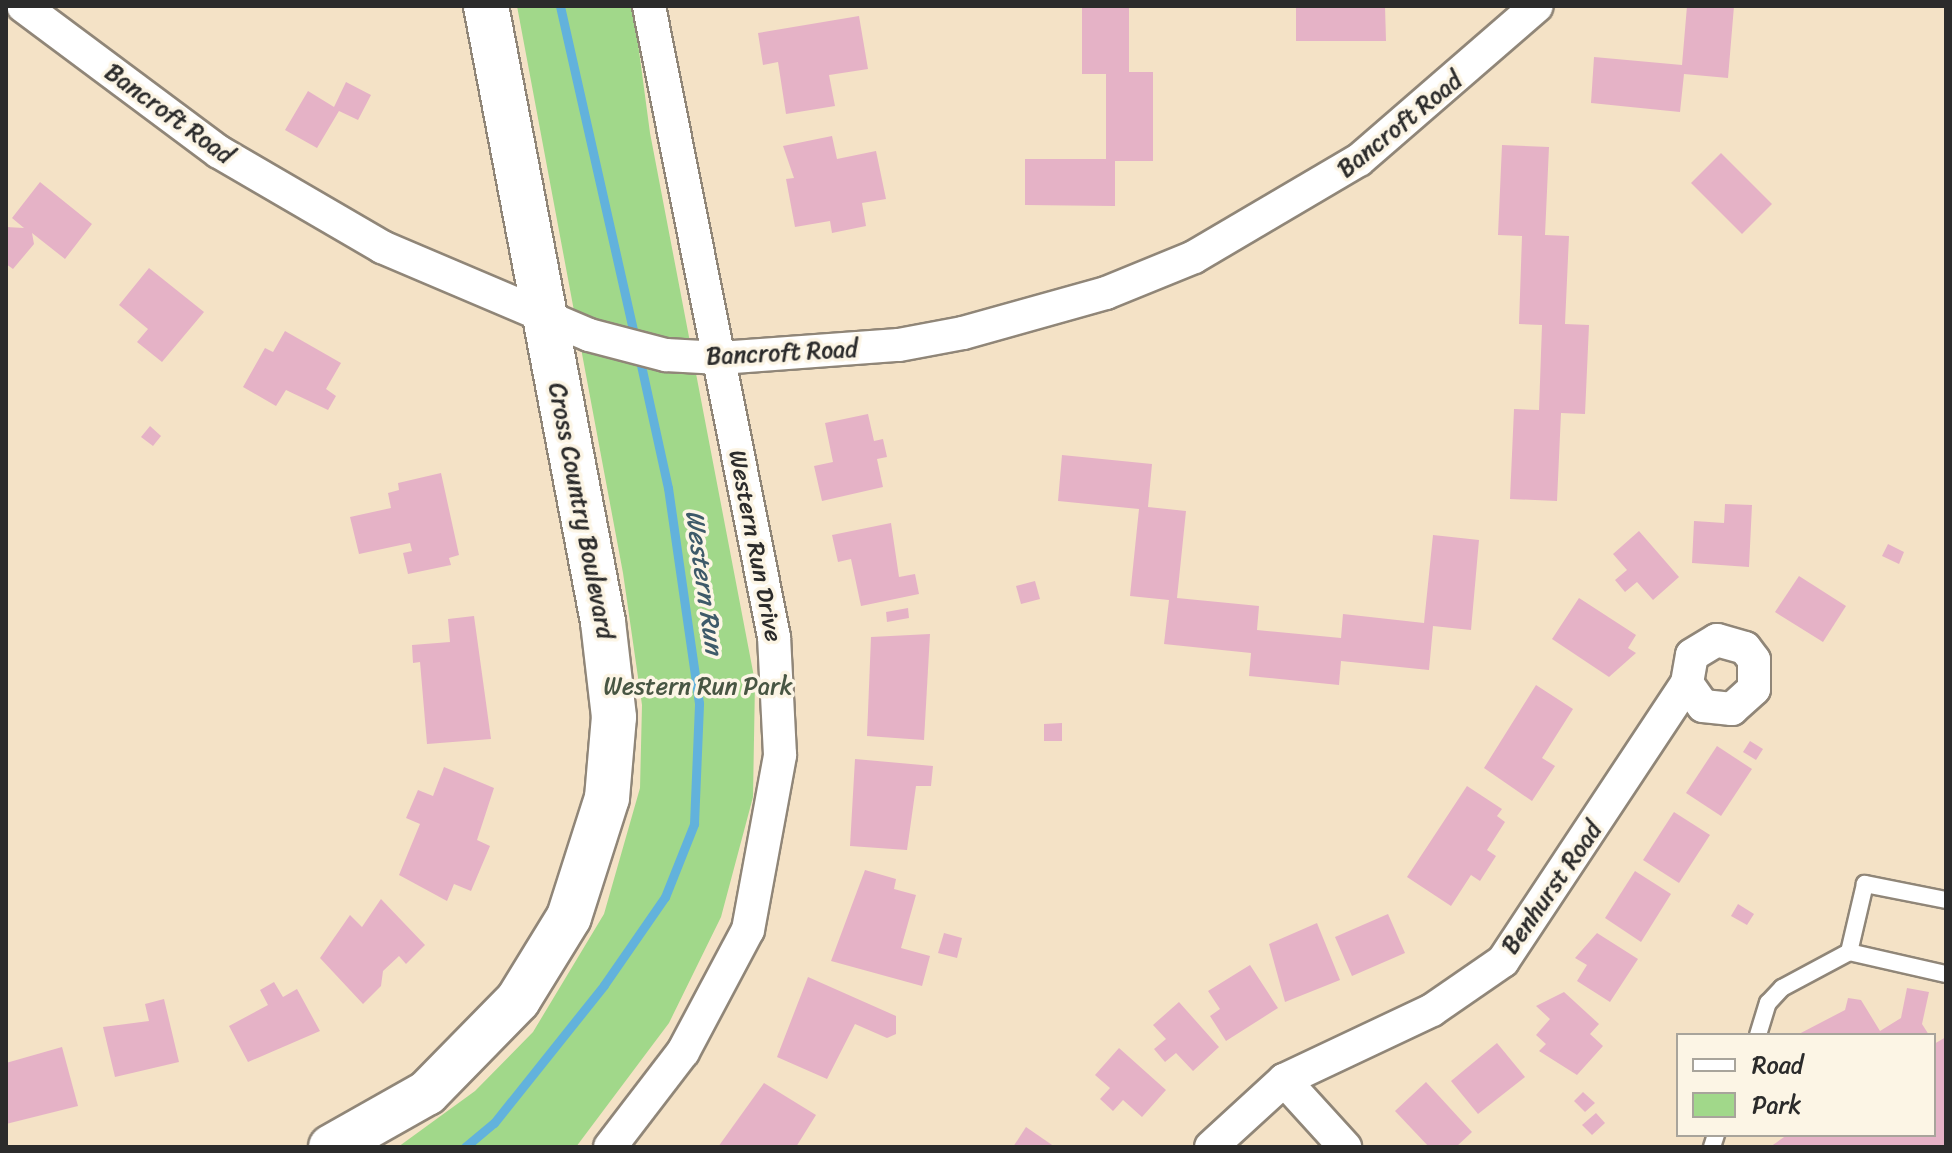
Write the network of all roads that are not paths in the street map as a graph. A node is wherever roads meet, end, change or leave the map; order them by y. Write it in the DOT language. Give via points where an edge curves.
graph roads {
  1 [pos="23,6"];
  2 [pos="486,6"];
  3 [pos="649,6"];
  4 [pos="1537,6"];
  5 [pos="544,316"];
  6 [pos="720,358"];
  7 [pos="1687,683"];
  8 [pos="1946,900"];
  9 [pos="1849,952"];
  10 [pos="1946,974"];
  11 [pos="1759,1033"];
  12 [pos="1284,1080"];
  13 [pos="331,1147"];
  14 [pos="610,1147"];
  15 [pos="1211,1147"];
  16 [pos="1345,1147"];
  1 -- 5 [label="street, Bancroft Road" via="143,99 294,200"];
  2 -- 5 [label="main road, Cross Country Boulevard"];
  3 -- 6 [label="street, Western Run Drive"];
  4 -- 6 [label="street, Bancroft Road" via="1359,160 1313,193 1194,257 1106,293 963,333 885,347"];
  5 -- 6 [label="street, Bancroft Road" via="589,335 666,355"];
  5 -- 13 [label="main road, Cross Country Boulevard" via="611,674 612,762 598,838 546,958 491,1034 427,1093"];
  6 -- 14 [label="street, Western Run Drive" via="774,637 780,755 774,815 748,930 683,1052"];
  7 -- 12 [label="street, Benhurst Road" via="1503,961 1432,1010"];
  8 -- 9 [label="lane" via="1865,884"];
  9 -- 10 [label="lane"];
  9 -- 11 [label="lane" via="1782,988 1768,1003"];
  12 -- 15 [label="street, Benhurst Road"];
  12 -- 16 [label="street"];
}
